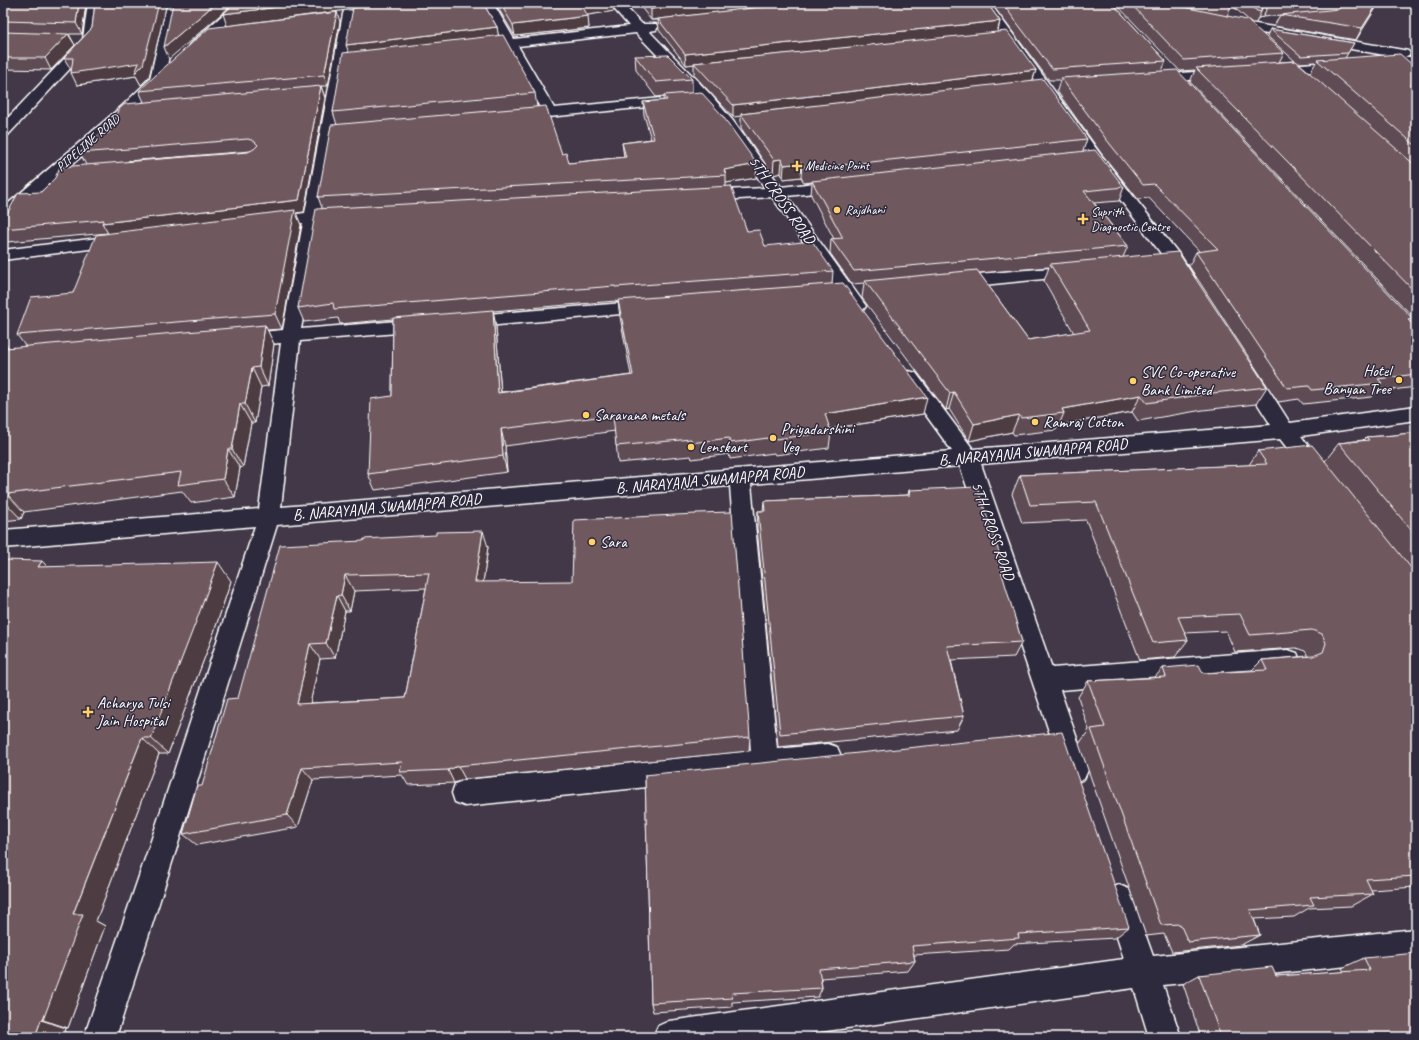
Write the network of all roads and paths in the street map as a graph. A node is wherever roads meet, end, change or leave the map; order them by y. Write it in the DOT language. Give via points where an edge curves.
graph roads {
  1 [pos="94,3"];
  2 [pos="173,3"];
  3 [pos="243,3"];
  4 [pos="487,3"];
  5 [pos="615,3"];
  6 [pos="984,3"];
  7 [pos="1226,8"];
  8 [pos="349,14"];
  9 [pos="1216,20"];
  10 [pos="1282,20"];
  11 [pos="664,25"];
  12 [pos="1245,25"];
  13 [pos="640,28"];
  14 [pos="234,30"];
  15 [pos="211,34"];
  16 [pos="73,39"];
  17 [pos="89,40"];
  18 [pos="1264,42"];
  19 [pos="510,44"];
  20 [pos="463,49"];
  21 [pos="187,54"];
  22 [pos="1416,56"];
  23 [pos="1281,58"];
  24 [pos="1416,61"];
  25 [pos="175,64"];
  26 [pos="1165,66"];
  27 [pos="1292,69"];
  28 [pos="1261,71"];
  29 [pos="1238,73"];
  30 [pos="1176,77"];
  31 [pos="157,79"];
  32 [pos="1304,79"];
  33 [pos="1137,80"];
  34 [pos="1416,88"];
  35 [pos="1187,89"];
  36 [pos="706,98"];
  37 [pos="149,108"];
  38 [pos="126,110"];
  39 [pos="550,113"];
  40 [pos="1416,114"];
  41 [pos="502,117"];
  42 [pos="3,132"];
  43 [pos="76,172"];
  44 [pos="52,174"];
  45 [pos="854,184"];
  46 [pos="777,192"];
  47 [pos="690,197"];
  48 [pos="360,215"];
  49 [pos="3,216"];
  50 [pos="312,217"];
  51 [pos="257,224"];
  52 [pos="138,238"];
  53 [pos="3,255"];
  54 [pos="1089,270"];
  55 [pos="932,284"];
  56 [pos="1192,288"];
  57 [pos="870,290"];
  58 [pos="838,293"];
  59 [pos="664,306"];
  60 [pos="870,324"];
  61 [pos="291,335"];
  62 [pos="227,341"];
  63 [pos="1239,360"];
  64 [pos="898,362"];
  65 [pos="1416,413"];
  66 [pos="1285,431"];
  67 [pos="968,458"];
  68 [pos="740,477"];
  69 [pos="1328,486"];
  70 [pos="269,516"];
  71 [pos="3,539"];
  72 [pos="1296,660"];
  73 [pos="1044,680"];
  74 [pos="852,754"];
  75 [pos="765,762"];
  76 [pos="1080,785"];
  77 [pos="465,793"];
  78 [pos="1113,882"];
  79 [pos="1416,944"];
  80 [pos="1143,972"];
  81 [pos="100,1037"];
  82 [pos="669,1037"];
  83 [pos="1165,1037"];
  1 -- 17 [label="street"];
  2 -- 31 [label="street"];
  3 -- 15 [label="street"];
  4 -- 19 [label="street"];
  5 -- 13 [label="street, 5TH CROSS ROAD"];
  6 -- 56 [label="street" via="1001,38 1044,86 1087,158 1168,263"];
  7 -- 12 [label="street"];
  8 -- 50 [label="street" via="348,62 327,92 335,132"];
  9 -- 12 [label="street"];
  10 -- 12 [label="street"];
  11 -- 13 [label="street"];
  12 -- 18 [label="street"];
  12 -- 22 [label="street"];
  13 -- 19 [label="street"];
  13 -- 36 [label="street, 5TH CROSS ROAD" via="689,71"];
  14 -- 15 [label="street"];
  15 -- 21 [label="street"];
  16 -- 17 [label="street"];
  17 -- 42 [label="street"];
  19 -- 20 [label="street"];
  19 -- 39 [label="street"];
  23 -- 27 [label="street"];
  24 -- 27 [label="street"];
  25 -- 31 [label="street, PIPELINE ROAD"];
  26 -- 30 [label="street"];
  27 -- 28 [label="street"];
  27 -- 32 [label="street"];
  29 -- 30 [label="street"];
  30 -- 33 [label="street"];
  30 -- 35 [label="street"];
  31 -- 38 [label="street, PIPELINE ROAD"];
  34 -- 40 [label="street" via="1411,100"];
  36 -- 39 [label="street"];
  36 -- 46 [label="street, 5TH CROSS ROAD" via="736,123"];
  37 -- 38 [label="street"];
  38 -- 44 [label="street, PIPELINE ROAD"];
  39 -- 41 [label="street"];
  43 -- 44 [label="street"];
  44 -- 49 [label="street, PIPELINE ROAD"];
  45 -- 46 [label="street"];
  46 -- 47 [label="street"];
  46 -- 58 [label="street, 5TH CROSS ROAD"];
  48 -- 50 [label="street"];
  50 -- 51 [label="street"];
  50 -- 61 [label="street"];
  52 -- 53 [label="street"];
  54 -- 55 [label="street"];
  57 -- 58 [label="street"];
  58 -- 60 [label="street, 5TH CROSS ROAD"];
  59 -- 61 [label="street"];
  61 -- 62 [label="street"];
  61 -- 70 [label="street"];
  63 -- 66 [label="street"];
  64 -- 67 [label="street, 5TH CROSS ROAD"];
  65 -- 66 [label="street, B. NARAYANA SWAMAPPA ROAD"];
  66 -- 67 [label="street, B. NARAYANA SWAMAPPA ROAD"];
  66 -- 69 [label="street"];
  67 -- 68 [label="street, B. NARAYANA SWAMAPPA ROAD"];
  67 -- 73 [label="street, 5TH CROSS ROAD"];
  68 -- 70 [label="street, B. NARAYANA SWAMAPPA ROAD"];
  68 -- 75 [label="street"];
  70 -- 71 [label="street, B. NARAYANA SWAMAPPA ROAD"];
  70 -- 81 [label="street"];
  72 -- 73 [label="street"];
  73 -- 76 [label="street, 5TH CROSS ROAD"];
  74 -- 75 [label="street"];
  75 -- 77 [label="street"];
  78 -- 80 [label="street"];
  79 -- 80 [label="street"];
  80 -- 82 [label="street"];
  80 -- 83 [label="street"];
}
